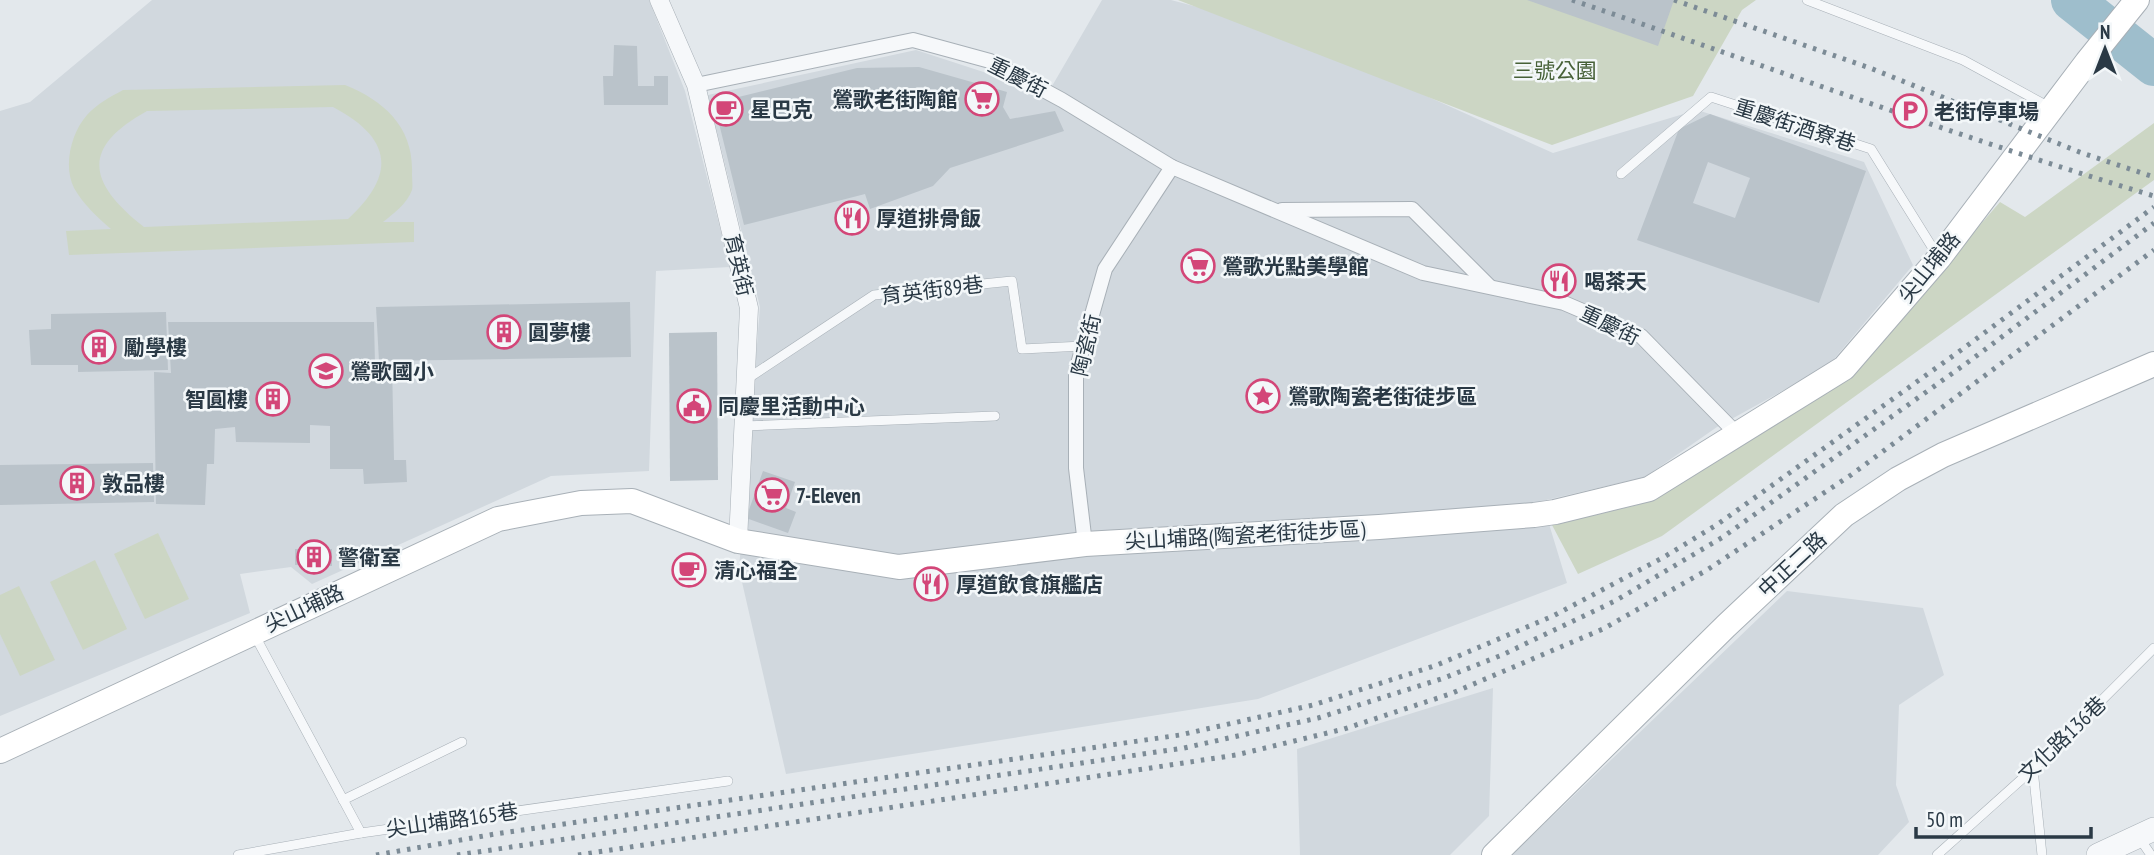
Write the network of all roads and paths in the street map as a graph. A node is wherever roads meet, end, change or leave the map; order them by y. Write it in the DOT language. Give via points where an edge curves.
graph roads {
  1 [pos="659,0"];
  2 [pos="1807,0"];
  3 [pos="2137,0"];
  4 [pos="696,85"];
  5 [pos="2052,109"];
  6 [pos="1172,167"];
  7 [pos="1621,174"];
  8 [pos="1277,210"];
  9 [pos="1939,258"];
  10 [pos="1490,287"];
  11 [pos="1083,346"];
  12 [pos="2154,364"];
  13 [pos="746,379"];
  14 [pos="995,416"];
  15 [pos="744,426"];
  16 [pos="1737,435"];
  17 [pos="738,541"];
  18 [pos="1086,544"];
  19 [pos="252,632"];
  20 [pos="2154,648"];
  21 [pos="462,743"];
  22 [pos="0,751"];
  23 [pos="2033,769"];
  24 [pos="728,781"];
  25 [pos="343,800"];
  26 [pos="361,833"];
  27 [pos="2147,842"];
  28 [pos="238,855"];
  29 [pos="1494,855"];
  30 [pos="1937,855"];
  31 [pos="2042,855"];
  32 [pos="2098,855"];
  1 -- 4 [label="street, 育英街"];
  2 -- 5 [label="lane" via="1963,60"];
  3 -- 5 [label="main road, 尖山埔路"];
  4 -- 6 [label="street, 重慶街" via="914,40 990,61"];
  4 -- 13 [label="street, 育英街" via="749,308"];
  5 -- 9 [label="main road, 尖山埔路"];
  6 -- 8 [label="street, 重慶街"];
  6 -- 11 [label="street, 陶瓷街" via="1105,269"];
  7 -- 9 [label="lane, 重慶街酒寮巷" via="1711,97 1871,149"];
  8 -- 10 [label="street, 重慶街" via="1423,273"];
  8 -- 10 [label="street, 重慶街" via="1412,209"];
  9 -- 16 [label="main road, 尖山埔路" via="1843,368"];
  10 -- 16 [label="street, 重慶街" via="1564,303 1641,336"];
  11 -- 13 [label="lane, 育英街89巷" via="1022,349 1012,281 874,295"];
  11 -- 18 [label="street, 陶瓷街" via="1076,370 1076,468"];
  12 -- 29 [label="main road, 中正二路" via="1943,455 1844,515"];
  13 -- 15 [label="street, 育英街"];
  14 -- 15 [label="lane"];
  15 -- 17 [label="street, 育英街"];
  16 -- 18 [label="main road, 尖山埔路(陶瓷老街徒步區)" via="1649,489 1555,512"];
  17 -- 18 [label="main road, 尖山埔路(陶瓷老街徒步區)" via="899,567"];
  17 -- 19 [label="main road, 尖山埔路" via="632,502 581,503 498,519"];
  19 -- 22 [label="main road, 尖山埔路"];
  19 -- 25 [label="lane, 尖山埔路165巷"];
  20 -- 23 [label="lane, 文化路136巷"];
  21 -- 25 [label="lane"];
  23 -- 30 [label="lane, 文化路136巷"];
  23 -- 31 [label="lane"];
  24 -- 26 [label="lane, 尖山埔路165巷"];
  25 -- 26 [label="lane, 尖山埔路165巷"];
  26 -- 28 [label="lane"];
  27 -- 32 [label="street"];
}
